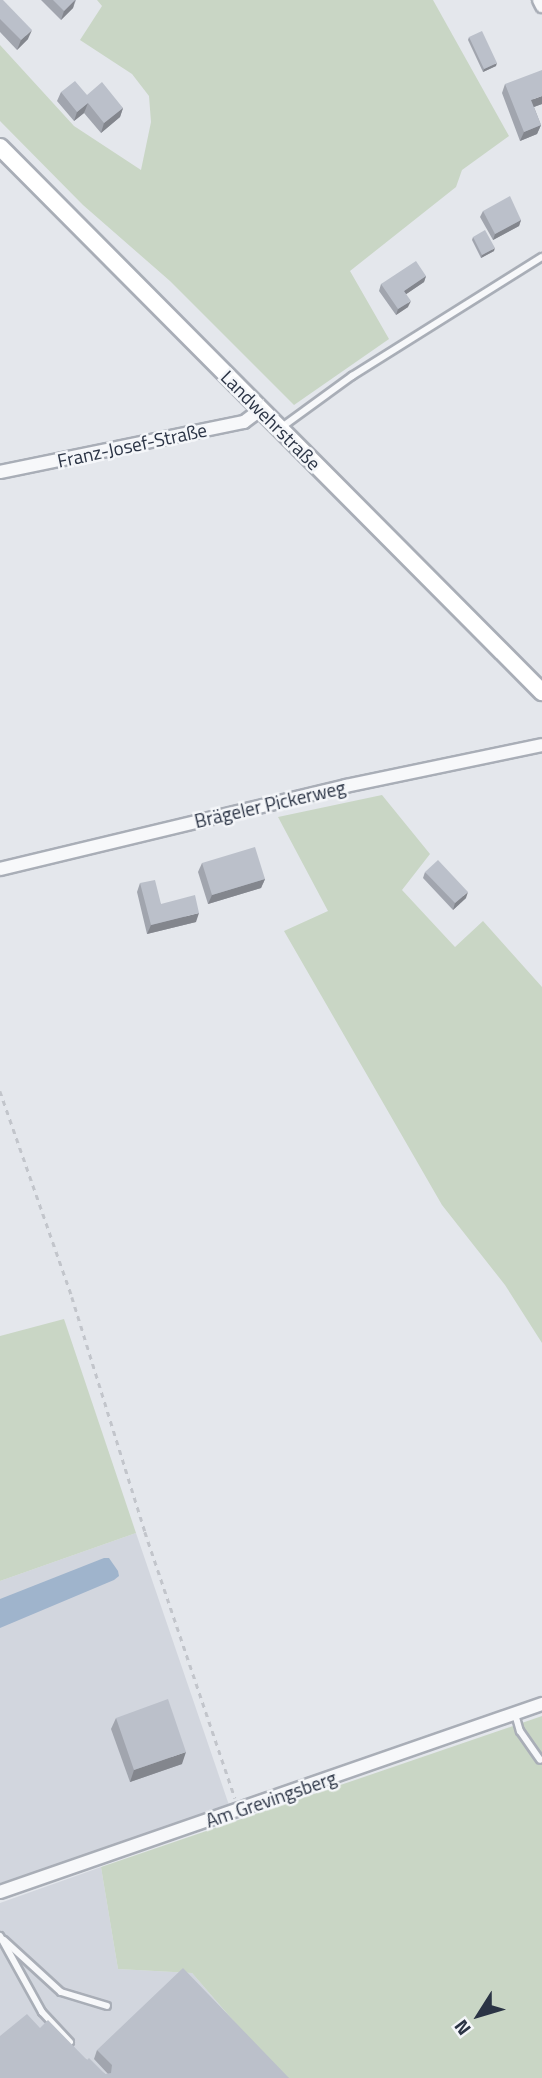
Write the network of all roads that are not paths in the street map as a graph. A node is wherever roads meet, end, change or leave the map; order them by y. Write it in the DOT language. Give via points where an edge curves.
graph roads {
  1 [pos="539,0"];
  2 [pos="542,6"];
  3 [pos="0,147"];
  4 [pos="542,257"];
  5 [pos="261,409"];
  6 [pos="280,429"];
  7 [pos="0,472"];
  8 [pos="542,692"];
  9 [pos="542,745"];
  10 [pos="0,869"];
  11 [pos="542,1704"];
  12 [pos="515,1714"];
  13 [pos="540,1760"];
  14 [pos="0,1892"];
  15 [pos="107,2006"];
  16 [pos="74,2046"];
  1 -- 2 [label="street"];
  3 -- 5 [label="street, Landwehrstraße"];
  4 -- 6 [label="lane" via="352,376"];
  5 -- 6 [label="street, Landwehrstraße"];
  5 -- 7 [label="street, Franz-Josef-Straße" via="244,422"];
  6 -- 8 [label="street, Landwehrstraße"];
  9 -- 10 [label="street, Brägeler Pickerweg" via="346,786"];
  11 -- 12 [label="street, Am Grevingsberg"];
  12 -- 13 [label="lane" via="520,1731"];
  12 -- 14 [label="street, Am Grevingsberg"];
  15 -- 16 [label="lane" via="61,1992 0,1936 42,2012"];
}
